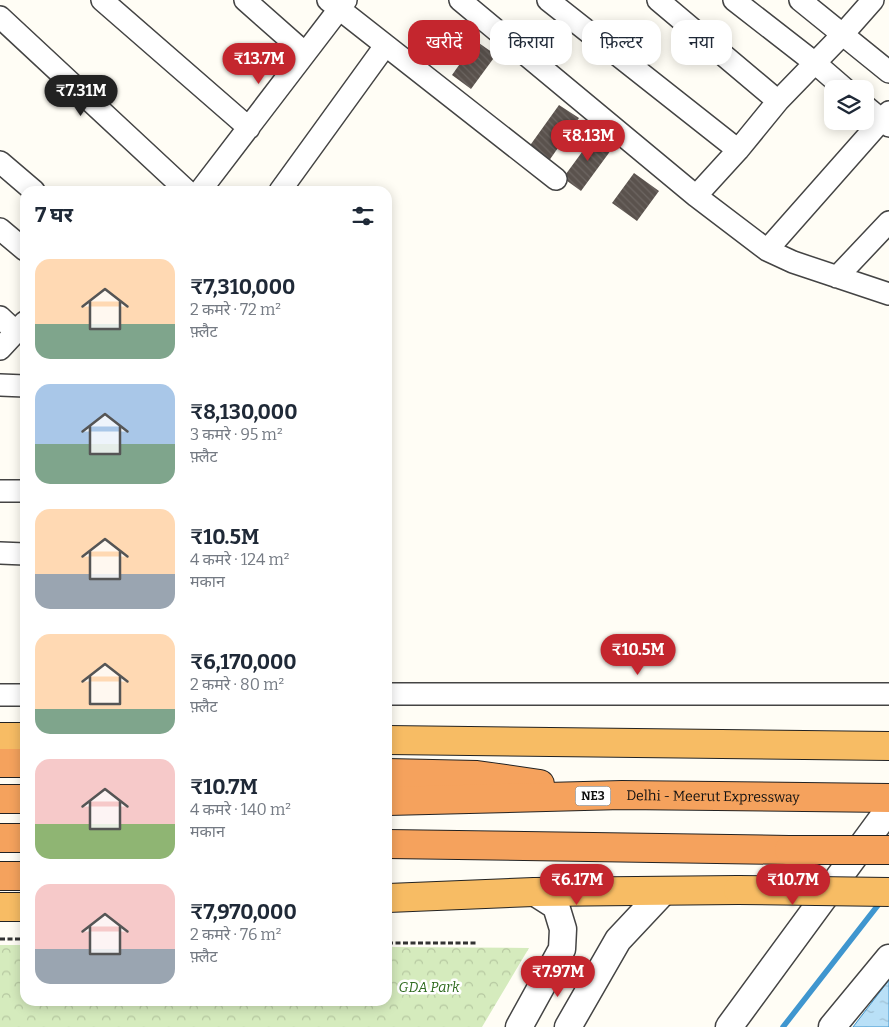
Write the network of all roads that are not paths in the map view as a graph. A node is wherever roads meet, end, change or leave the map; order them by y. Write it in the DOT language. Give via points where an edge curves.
graph roads {
  1 [pos="102,0"];
  2 [pos="245,0"];
  3 [pos="460,0"];
  4 [pos="548,0"];
  5 [pos="658,0"];
  6 [pos="734,0"];
  7 [pos="800,0"];
  8 [pos="873,0"];
  9 [pos="338,3"];
  10 [pos="0,17"];
  11 [pos="843,34"];
  12 [pos="385,46"];
  13 [pos="305,53"];
  14 [pos="815,63"];
  15 [pos="888,68"];
  16 [pos="835,80"];
  17 [pos="778,101"];
  18 [pos="874,111"];
  19 [pos="887,119"];
  20 [pos="249,128"];
  21 [pos="738,150"];
  22 [pos="0,162"];
  23 [pos="556,179"];
  24 [pos="28,186"];
  25 [pos="182,186"];
  26 [pos="204,186"];
  27 [pos="284,186"];
  28 [pos="696,196"];
  29 [pos="889,222"];
  30 [pos="0,229"];
  31 [pos="20,246"];
  32 [pos="767,250"];
  33 [pos="837,277"];
  34 [pos="889,294"];
  35 [pos="0,317"];
  36 [pos="20,328"];
  37 [pos="20,331"];
  38 [pos="0,349"];
  39 [pos="0,385"];
  40 [pos="20,386"];
  41 [pos="0,491"];
  42 [pos="20,491"];
  43 [pos="0,553"];
  44 [pos="20,554"];
  45 [pos="392,694"];
  46 [pos="889,694"];
  47 [pos="0,695"];
  48 [pos="20,695"];
  49 [pos="0,737"];
  50 [pos="20,737"];
  51 [pos="392,740"];
  52 [pos="889,746"];
  53 [pos="0,763"];
  54 [pos="20,763"];
  55 [pos="392,773"];
  56 [pos="622,795"];
  57 [pos="889,798"];
  58 [pos="0,799"];
  59 [pos="20,799"];
  60 [pos="392,801"];
  61 [pos="889,809"];
  62 [pos="0,838"];
  63 [pos="20,838"];
  64 [pos="392,844"];
  65 [pos="508,847"];
  66 [pos="889,850"];
  67 [pos="392,858"];
  68 [pos="0,876"];
  69 [pos="20,876"];
  70 [pos="664,891"];
  71 [pos="534,892"];
  72 [pos="889,892"];
  73 [pos="392,898"];
  74 [pos="0,907"];
  75 [pos="20,907"];
  76 [pos="889,958"];
  77 [pos="519,1027"];
  78 [pos="568,1027"];
  79 [pos="729,1027"];
  80 [pos="832,1027"];
  1 -- 20 [label="street"];
  2 -- 13 [label="street"];
  3 -- 28 [label="street"];
  4 -- 21 [label="street"];
  5 -- 17 [label="street"];
  6 -- 14 [label="street"];
  7 -- 11 [label="street"];
  8 -- 11 [label="street"];
  9 -- 12 [label="street"];
  9 -- 13 [label="street"];
  10 -- 25 [label="street"];
  11 -- 14 [label="street"];
  11 -- 15 [label="street"];
  12 -- 23 [label="street"];
  12 -- 27 [label="street"];
  13 -- 20 [label="street"];
  14 -- 16 [label="street"];
  14 -- 17 [label="street"];
  17 -- 21 [label="street"];
  18 -- 19 [label="street"];
  19 -- 32 [label="street"];
  20 -- 26 [label="street"];
  21 -- 28 [label="street"];
  22 -- 24 [label="street"];
  28 -- 32 [label="street"];
  29 -- 33 [label="street"];
  30 -- 31 [label="street"];
  32 -- 33 [label="street"];
  33 -- 34 [label="street"];
  35 -- 36 [label="street"];
  37 -- 38 [label="street"];
  39 -- 40 [label="street"];
  41 -- 42 [label="street"];
  43 -- 44 [label="street"];
  45 -- 46 [label="street"];
  47 -- 48 [label="street"];
  49 -- 50 [label="highway"];
  51 -- 52 [label="highway"];
  53 -- 54 [label="highway"];
  55 -- 56 [label="highway" via="477,776"];
  56 -- 57 [label="highway, Delhi - Meerut Expressway / NE3"];
  56 -- 60 [label="highway, Delhi - Meerut Expressway / NE3"];
  58 -- 59 [label="highway"];
  61 -- 79 [label="street"];
  62 -- 63 [label="highway"];
  64 -- 65 [label="highway"];
  65 -- 66 [label="highway, bridge"];
  65 -- 67 [label="highway"];
  68 -- 69 [label="highway"];
  70 -- 71 [label="highway"];
  70 -- 72 [label="highway, bridge"];
  70 -- 78 [label="street" via="618,940"];
  71 -- 73 [label="highway"];
  71 -- 77 [label="street" via="556,906 563,929 562,949"];
  74 -- 75 [label="highway"];
  76 -- 80 [label="street"];
}
